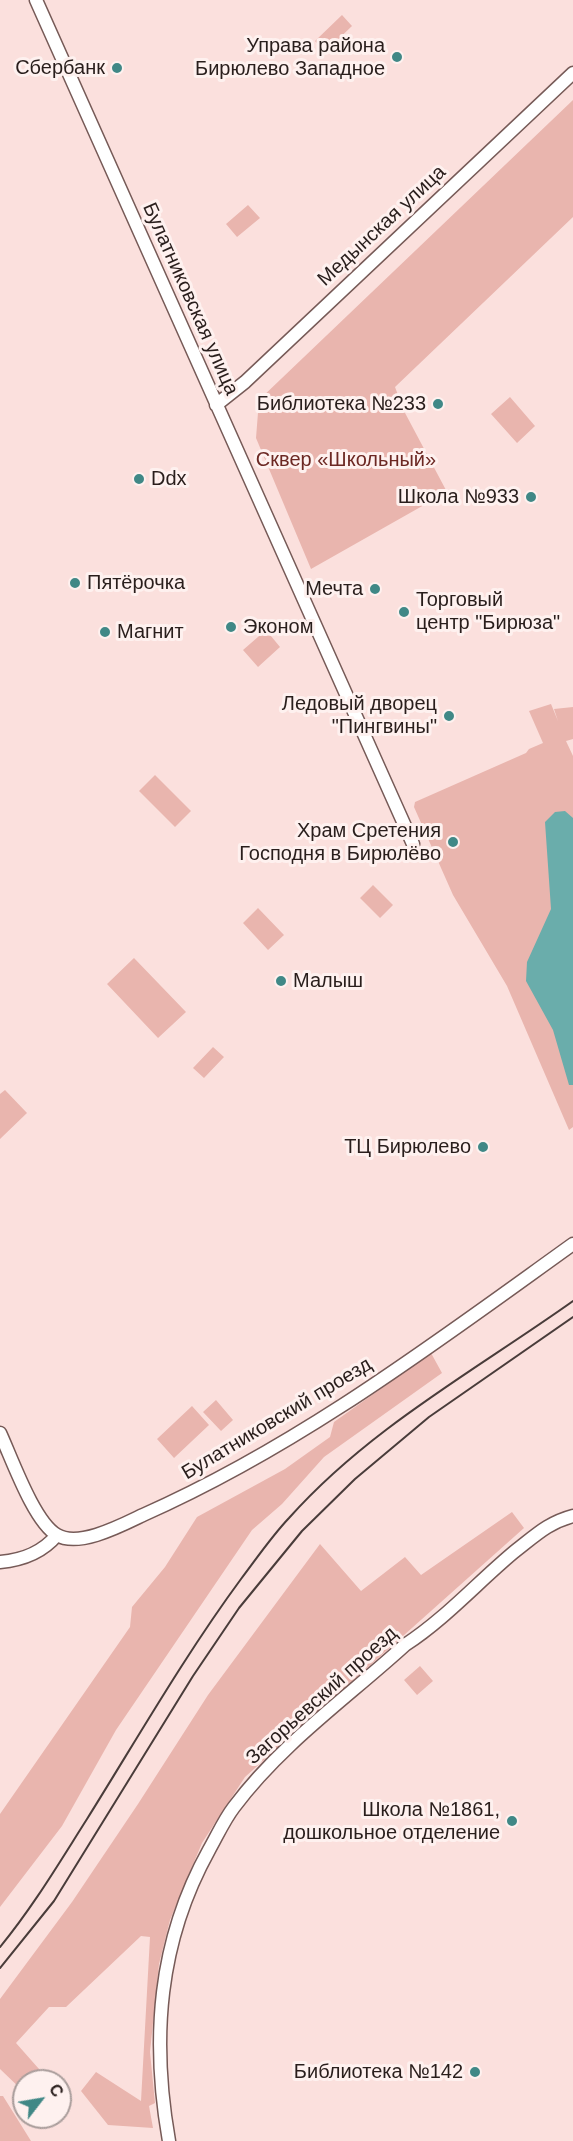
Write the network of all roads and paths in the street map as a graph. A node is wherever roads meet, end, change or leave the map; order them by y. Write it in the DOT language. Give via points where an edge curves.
graph roads {
  1 [pos="36,0"];
  2 [pos="573,74"];
  3 [pos="216,405"];
  4 [pos="413,844"];
  5 [pos="573,1244"];
  6 [pos="0,1433"];
  7 [pos="573,1516"];
  8 [pos="53,1540"];
  9 [pos="0,1562"];
  10 [pos="169,2141"];
  1 -- 3 [label="street, Булатниковская улица"];
  2 -- 3 [label="street, Медынская улица"];
  3 -- 4 [label="street, Булатниковская улица"];
  5 -- 8 [label="street, Булатниковский проезд" via="362,1394 250,1461 180,1499 103,1532"];
  6 -- 8 [label="street"];
  7 -- 10 [label="street, Загорьевский проезд" via="539,1531 490,1571 311,1727 233,1808 183,1905 162,1989 159,2046"];
  8 -- 9 [label="street" via="33,1555"];
}
